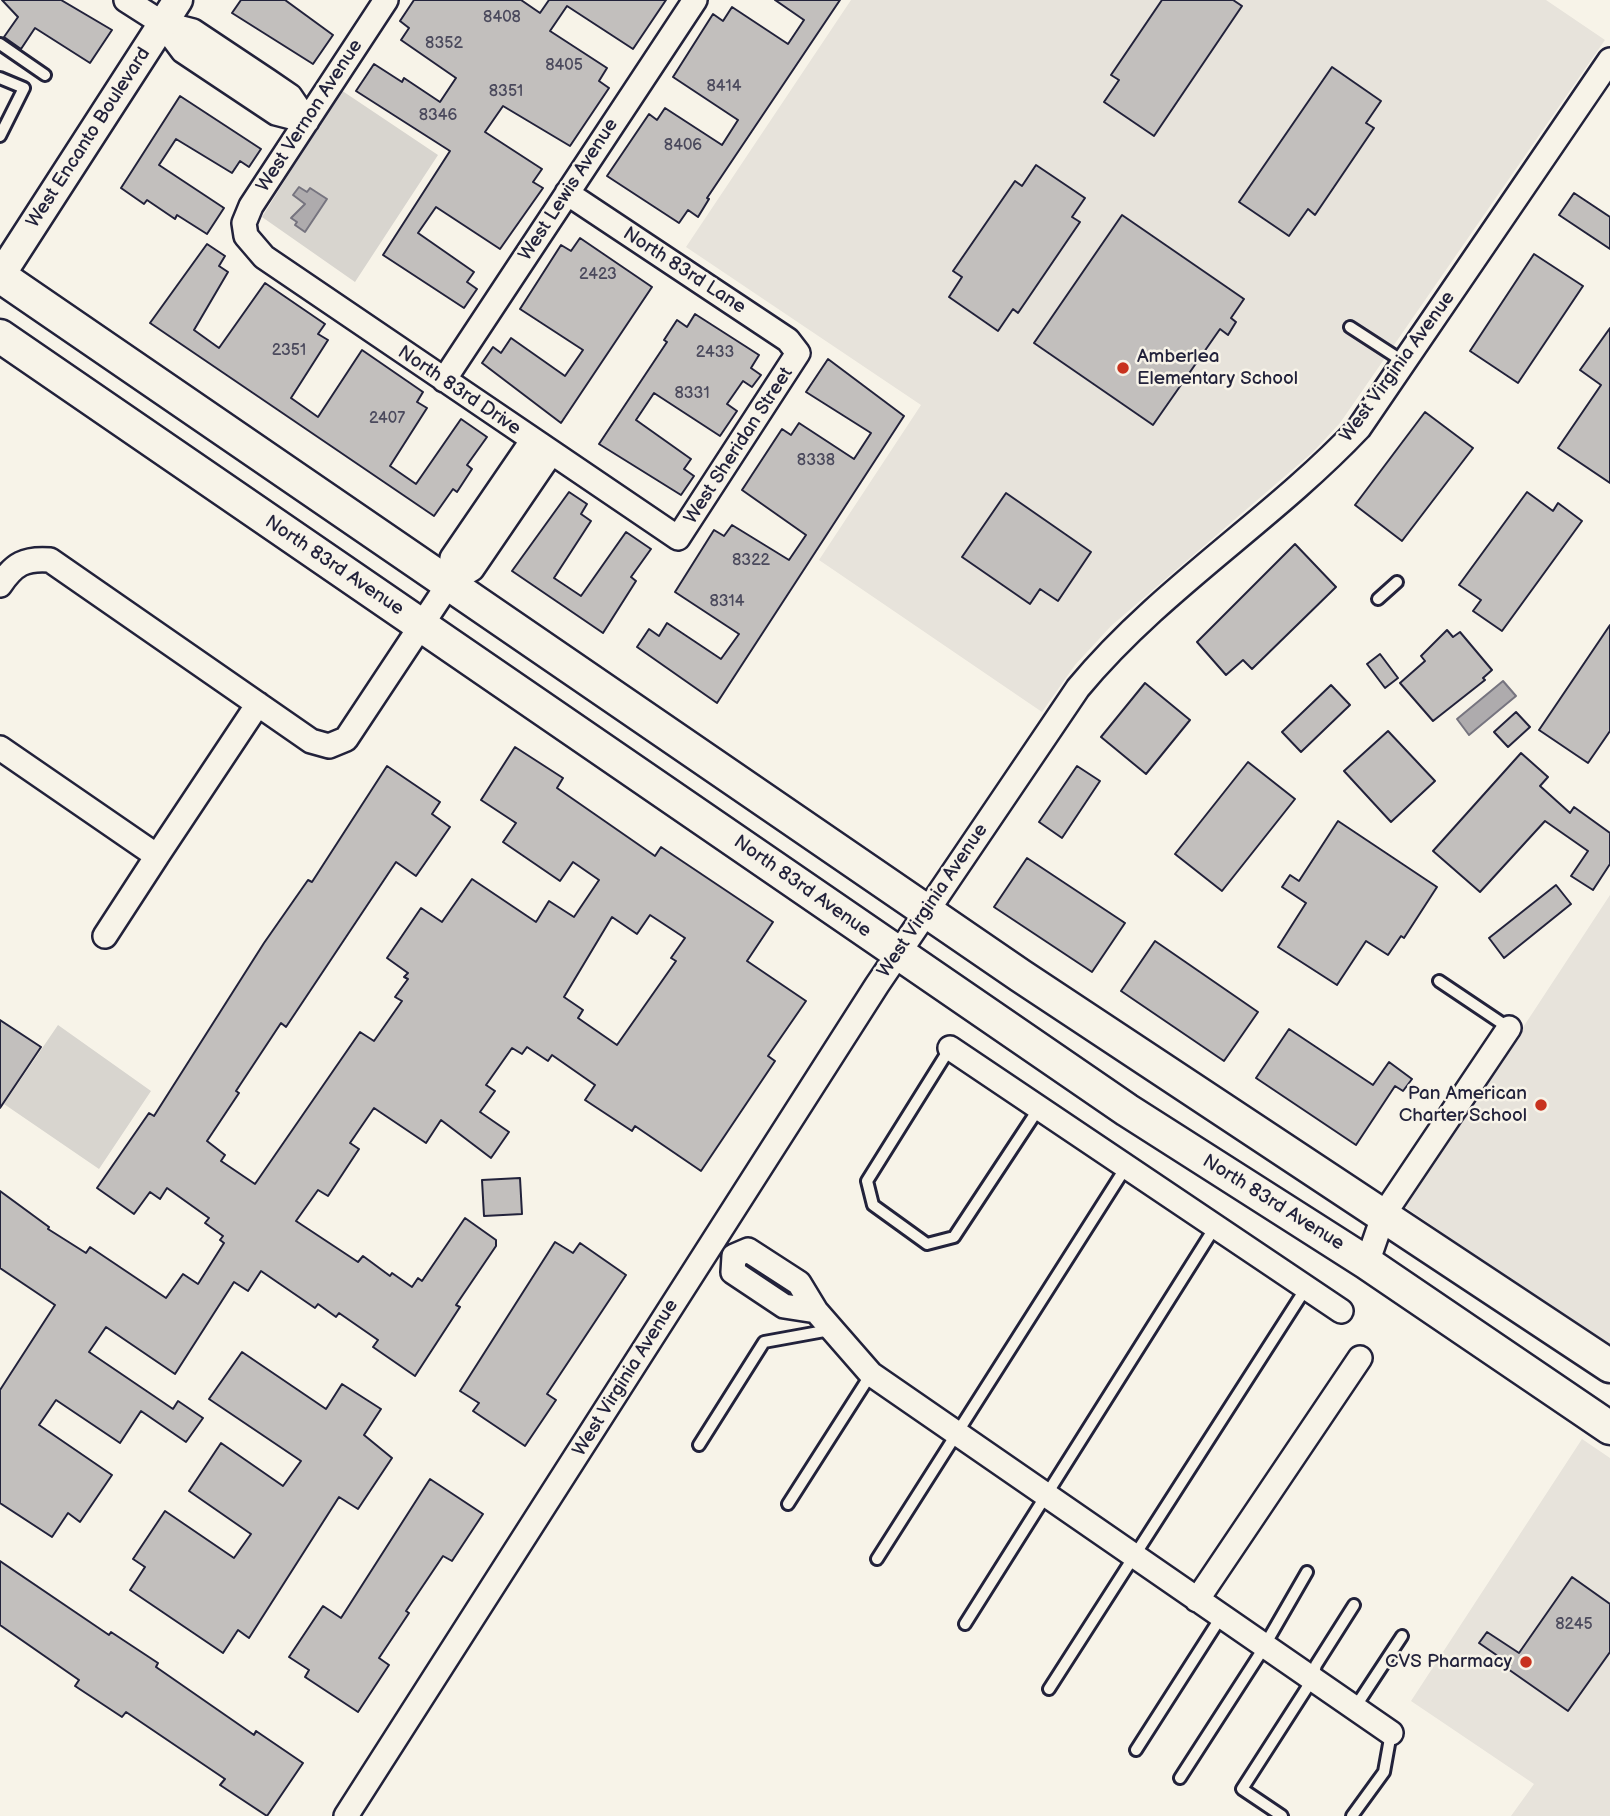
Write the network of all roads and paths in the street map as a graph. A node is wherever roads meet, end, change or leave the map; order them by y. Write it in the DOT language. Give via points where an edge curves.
graph roads {
  1 [pos="126,0"];
  2 [pos="178,0"];
  3 [pos="386,0"];
  4 [pos="695,0"];
  5 [pos="162,23"];
  6 [pos="0,44"];
  7 [pos="1610,60"];
  8 [pos="45,75"];
  9 [pos="0,78"];
  10 [pos="307,121"];
  11 [pos="0,136"];
  12 [pos="567,193"];
  13 [pos="246,236"];
  14 [pos="0,276"];
  15 [pos="1350,327"];
  16 [pos="0,336"];
  17 [pos="798,353"];
  18 [pos="1404,362"];
  19 [pos="444,380"];
  20 [pos="542,447"];
  21 [pos="490,503"];
  22 [pos="509,516"];
  23 [pos="678,538"];
  24 [pos="450,582"];
  25 [pos="1397,582"];
  26 [pos="0,585"];
  27 [pos="1378,598"];
  28 [pos="420,625"];
  29 [pos="258,704"];
  30 [pos="0,748"];
  31 [pos="157,856"];
  32 [pos="926,911"];
  33 [pos="105,936"];
  34 [pos="898,954"];
  35 [pos="1439,981"];
  36 [pos="1509,1028"];
  37 [pos="950,1048"];
  38 [pos="1039,1108"];
  39 [pos="1126,1167"];
  40 [pos="1384,1214"];
  41 [pos="1215,1227"];
  42 [pos="712,1242"];
  43 [pos="1367,1262"];
  44 [pos="1306,1288"];
  45 [pos="1340,1311"];
  46 [pos="832,1329"];
  47 [pos="1360,1358"];
  48 [pos="1610,1366"];
  49 [pos="871,1374"];
  50 [pos="1610,1428"];
  51 [pos="957,1435"];
  52 [pos="699,1445"];
  53 [pos="1044,1495"];
  54 [pos="788,1504"];
  55 [pos="1132,1556"];
  56 [pos="877,1559"];
  57 [pos="1307,1572"];
  58 [pos="1196,1600"];
  59 [pos="1354,1605"];
  60 [pos="1220,1617"];
  61 [pos="965,1624"];
  62 [pos="1402,1636"];
  63 [pos="1262,1645"];
  64 [pos="1312,1680"];
  65 [pos="1049,1689"];
  66 [pos="1354,1709"];
  67 [pos="1391,1734"];
  68 [pos="1136,1750"];
  69 [pos="1180,1778"];
  70 [pos="346,1816"];
  71 [pos="1282,1816"];
  72 [pos="1352,1816"];
  1 -- 5 [label="street"];
  2 -- 5 [label="street, West Encanto Boulevard"];
  3 -- 10 [label="street, West Vernon Avenue"];
  4 -- 12 [label="street, West Lewis Avenue"];
  5 -- 10 [label="street" via="192,31 241,77 290,96"];
  5 -- 14 [label="street, West Encanto Boulevard"];
  6 -- 8 [label="lane"];
  7 -- 18 [label="street, West Virginia Avenue"];
  9 -- 11 [label="lane" via="24,88"];
  10 -- 13 [label="street, West Vernon Avenue" via="251,206 244,223"];
  12 -- 17 [label="street, North 83rd Lane" via="788,340"];
  12 -- 19 [label="street, West Lewis Avenue"];
  13 -- 19 [label="street, North 83rd Drive" via="264,257"];
  14 -- 24 [label="main road"];
  15 -- 18 [label="lane"];
  16 -- 28 [label="main road, North 83rd Avenue"];
  17 -- 23 [label="street, West Sheridan Street"];
  18 -- 32 [label="street, West Virginia Avenue" via="1359,428 1331,458 1112,646 1078,688"];
  19 -- 20 [label="street, North 83rd Drive"];
  20 -- 21 [label="street"];
  20 -- 22 [label="street"];
  20 -- 23 [label="street, North 83rd Drive"];
  21 -- 22 [label="street"];
  21 -- 24 [label="street" via="452,558"];
  22 -- 24 [label="street" via="472,569"];
  24 -- 28 [label="street"];
  24 -- 32 [label="main road"];
  25 -- 27 [label="lane"];
  26 -- 29 [label="street" via="12,568 30,559 50,560"];
  28 -- 29 [label="street" via="346,739 329,746 311,741"];
  28 -- 34 [label="main road, North 83rd Avenue"];
  29 -- 31 [label="street"];
  30 -- 31 [label="street"];
  31 -- 33 [label="street"];
  32 -- 34 [label="street, West Virginia Avenue"];
  32 -- 40 [label="main road"];
  34 -- 42 [label="street, West Virginia Avenue"];
  34 -- 43 [label="main road, North 83rd Avenue" via="1127,1110"];
  35 -- 36 [label="lane"];
  36 -- 40 [label="street"];
  37 -- 38 [label="street"];
  37 -- 38 [label="lane" via="867,1181 873,1205 927,1244 954,1237"];
  38 -- 39 [label="street"];
  39 -- 41 [label="street"];
  39 -- 51 [label="lane"];
  40 -- 43 [label="street"];
  40 -- 48 [label="main road"];
  41 -- 44 [label="street"];
  41 -- 53 [label="lane"];
  42 -- 46 [label="street" via="734,1256 733,1272 784,1306 816,1311"];
  42 -- 70 [label="street, West Virginia Avenue"];
  43 -- 50 [label="main road, North 83rd Avenue"];
  44 -- 45 [label="street"];
  44 -- 55 [label="lane"];
  46 -- 49 [label="street"];
  46 -- 52 [label="lane" via="764,1342"];
  47 -- 58 [label="street"];
  49 -- 51 [label="street"];
  49 -- 54 [label="lane"];
  51 -- 53 [label="street"];
  51 -- 56 [label="lane"];
  53 -- 55 [label="street"];
  53 -- 61 [label="lane"];
  55 -- 58 [label="street"];
  55 -- 65 [label="lane"];
  57 -- 63 [label="lane"];
  58 -- 60 [label="street"];
  59 -- 64 [label="lane" via="1316,1665"];
  60 -- 63 [label="street"];
  60 -- 68 [label="lane"];
  62 -- 66 [label="lane"];
  63 -- 64 [label="street"];
  63 -- 69 [label="lane"];
  64 -- 66 [label="street"];
  64 -- 71 [label="lane" via="1242,1789"];
  66 -- 67 [label="street"];
  67 -- 72 [label="lane" via="1384,1772"];
}
